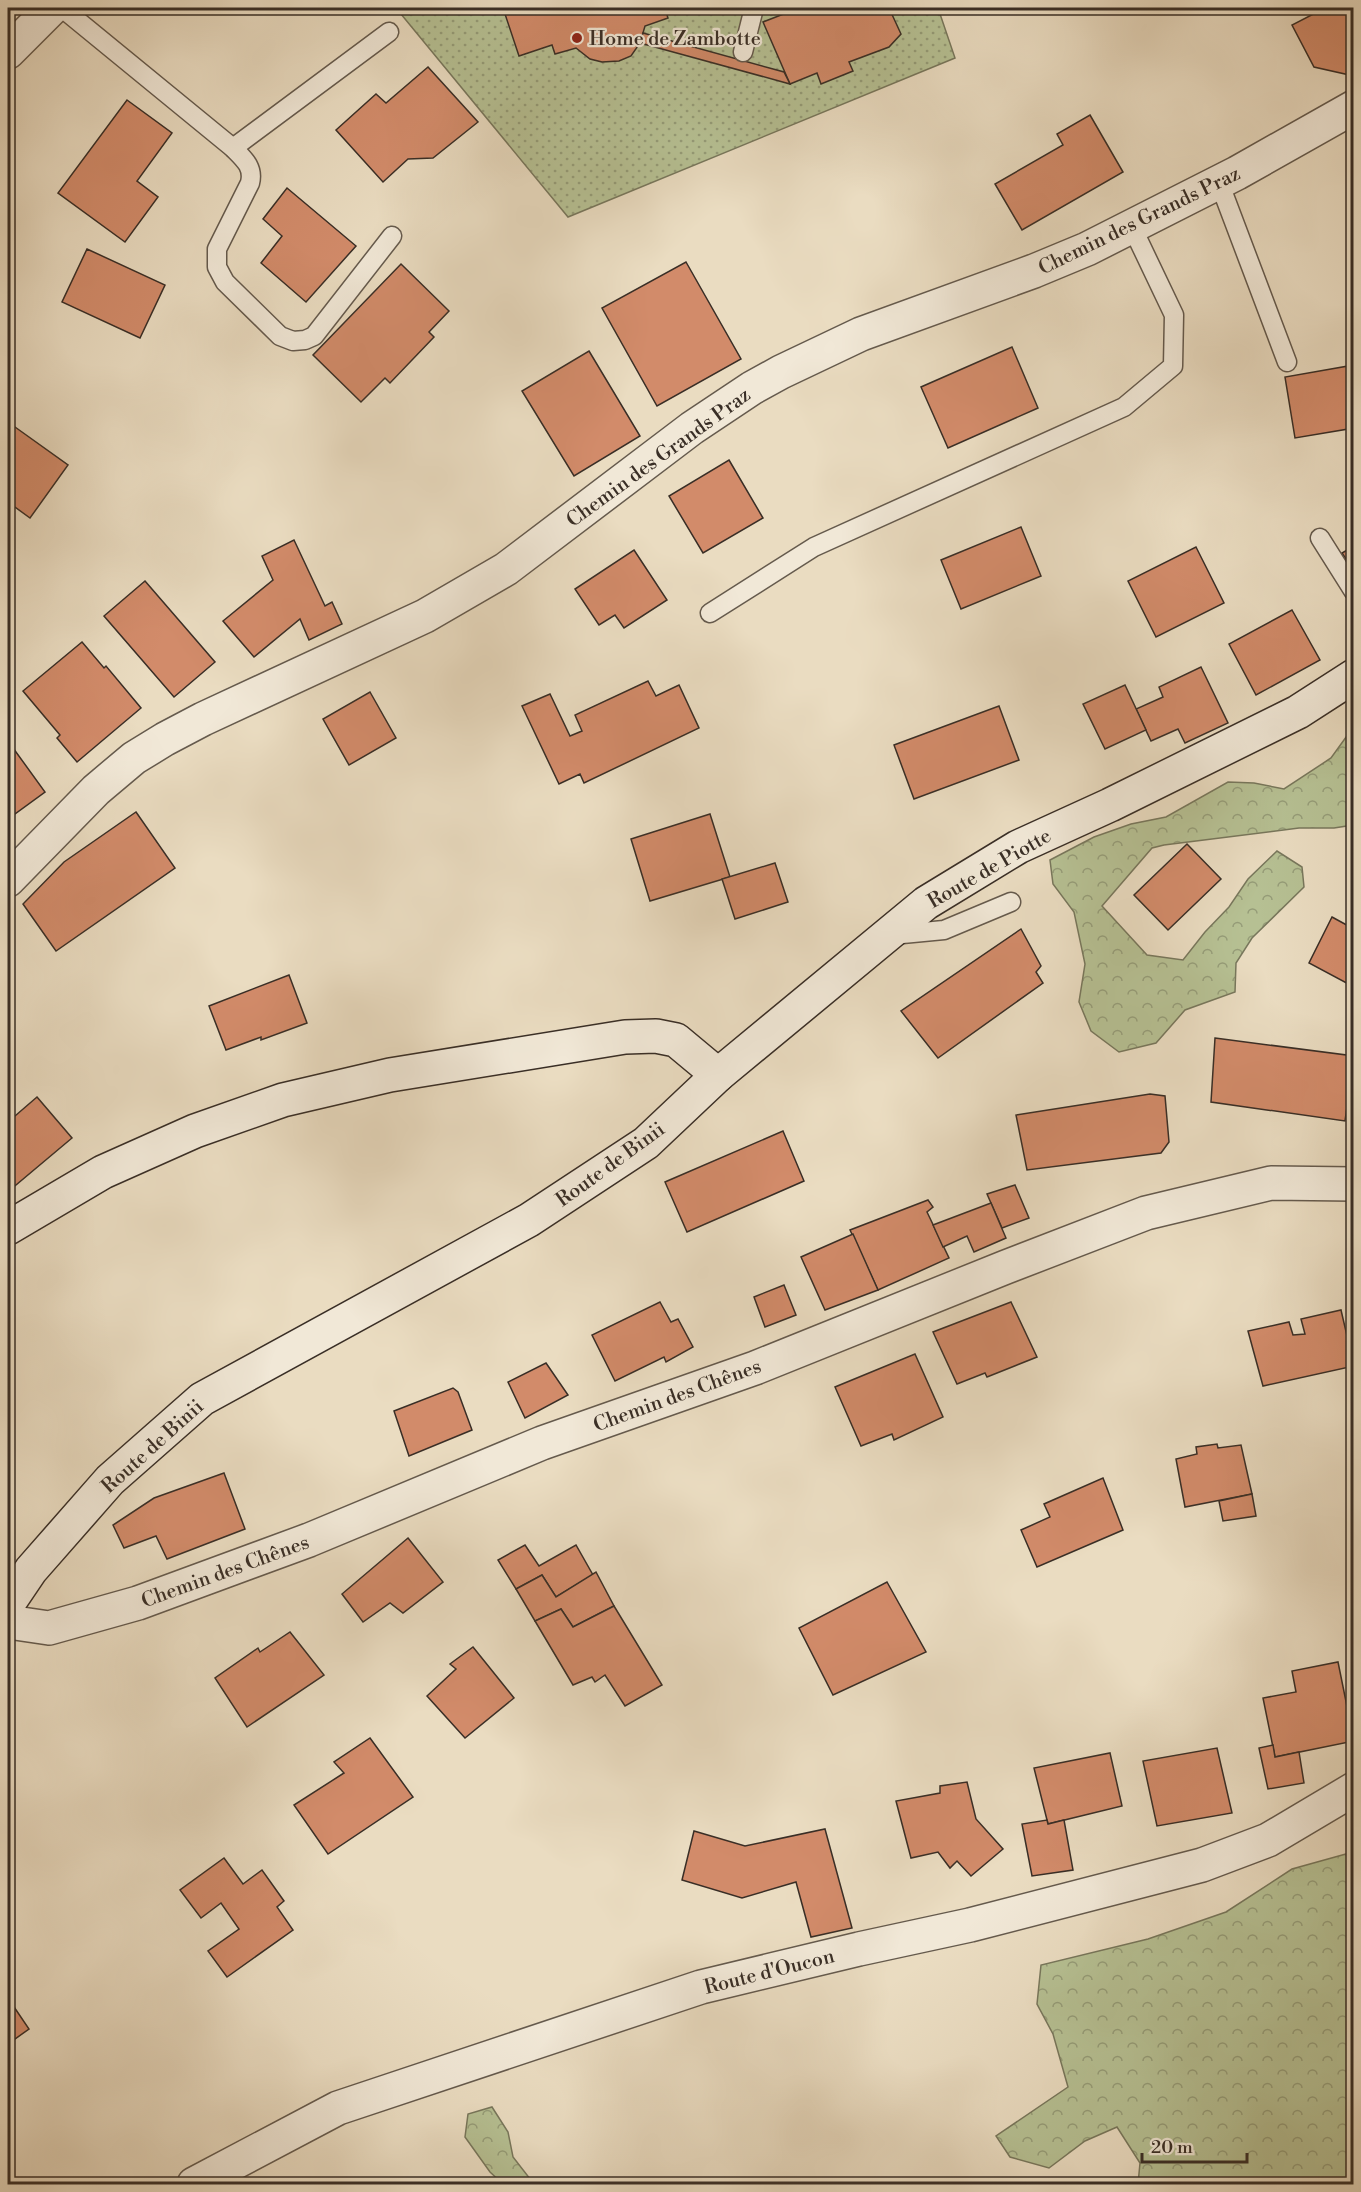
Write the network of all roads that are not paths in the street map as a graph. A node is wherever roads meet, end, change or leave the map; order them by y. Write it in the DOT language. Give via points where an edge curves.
graph roads {
  1 [pos="52,8"];
  2 [pos="62,8"];
  3 [pos="754,8"];
  4 [pos="389,32"];
  5 [pos="8,52"];
  6 [pos="743,52"];
  7 [pos="1353,107"];
  8 [pos="233,148"];
  9 [pos="1219,182"];
  10 [pos="1132,227"];
  11 [pos="392,236"];
  12 [pos="1287,362"];
  13 [pos="1320,538"];
  14 [pos="1353,592"];
  15 [pos="710,613"];
  16 [pos="1353,676"];
  17 [pos="8,880"];
  18 [pos="1011,902"];
  19 [pos="887,935"];
  20 [pos="718,1075"];
  21 [pos="1353,1184"];
  22 [pos="8,1228"];
  23 [pos="8,1604"];
  24 [pos="8,1619"];
  25 [pos="1353,1789"];
  26 [pos="194,2184"];
  1 -- 5 [label="street"];
  2 -- 8 [label="lane"];
  3 -- 6 [label="lane"];
  4 -- 8 [label="lane"];
  7 -- 9 [label="street, Chemin des Grands Praz"];
  8 -- 11 [label="lane" via="249,164 252,175 217,249 217,267 225,282 280,336 293,341 314,336"];
  9 -- 10 [label="street, Chemin des Grands Praz"];
  9 -- 12 [label="lane"];
  10 -- 15 [label="lane" via="1174,315 1173,366 1124,407 814,547"];
  10 -- 17 [label="street, Chemin des Grands Praz" via="1034,272 861,334 752,388 675,440 487,581 425,616 203,718 134,758 81,804"];
  13 -- 14 [label="lane"];
  16 -- 19 [label="street, Route de Piotte" via="1298,712 1018,847 926,903"];
  18 -- 19 [label="lane" via="944,930"];
  19 -- 20 [label="street, Route de Piotte"];
  20 -- 22 [label="street" via="676,1040 656,1036 625,1037 390,1075 283,1100 195,1131 103,1172"];
  20 -- 23 [label="street, Route de Binii" via="646,1143 529,1220 202,1399 110,1480 31,1570"];
  21 -- 24 [label="street, Chemin des Chênes" via="1271,1184 1146,1213 755,1368 542,1443 309,1540 138,1603 49,1628"];
  25 -- 26 [label="street, Route d'Oucon" via="1268,1840 1202,1865 970,1925 701,1987 338,2108"];
}
